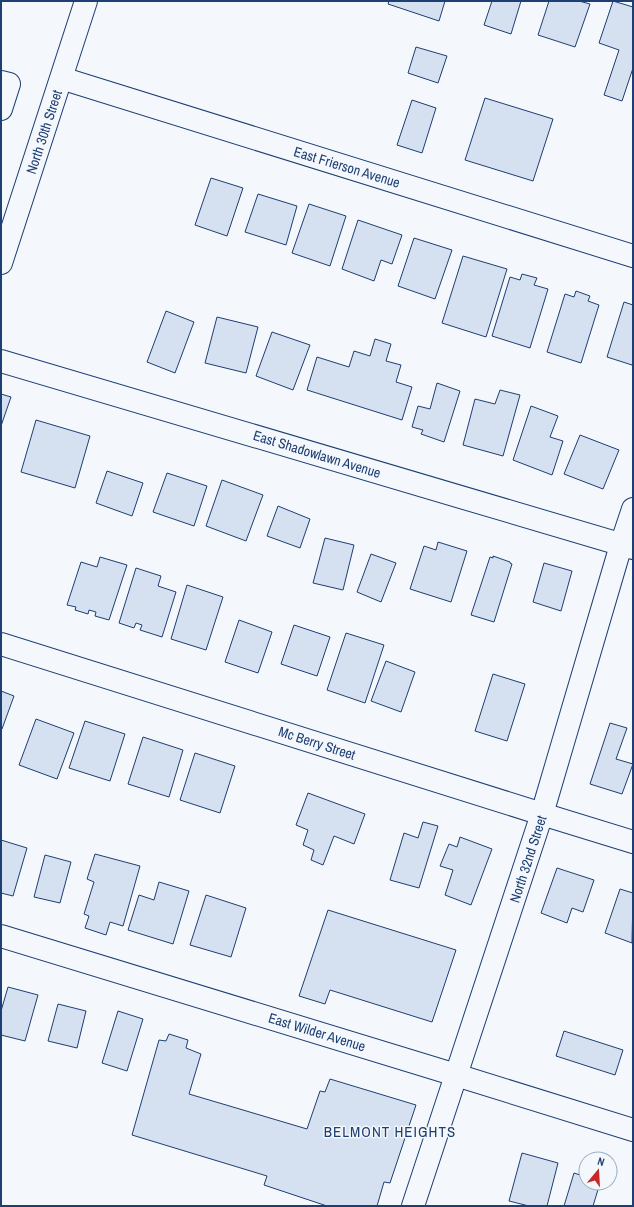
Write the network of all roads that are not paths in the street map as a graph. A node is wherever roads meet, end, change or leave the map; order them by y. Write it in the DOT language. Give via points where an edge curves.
graph roads {
  1 [pos="86,1"];
  2 [pos="61,78"];
  3 [pos="1,82"];
  4 [pos="1,109"];
  5 [pos="633,256"];
  6 [pos="1,264"];
  7 [pos="1,361"];
  8 [pos="633,509"];
  9 [pos="627,547"];
  10 [pos="1,644"];
  11 [pos="542,814"];
  12 [pos="633,842"];
  13 [pos="1,936"];
  14 [pos="456,1074"];
  15 [pos="633,1130"];
  16 [pos="413,1206"];
  1 -- 2 [label="street, North 30th Street"];
  2 -- 5 [label="street, East Frierson Avenue"];
  2 -- 6 [label="street, North 30th Street"];
  3 -- 4 [label="street" via="9,84"];
  7 -- 9 [label="street, East Shadowlawn Avenue"];
  8 -- 9 [label="street, North 32nd Street"];
  9 -- 11 [label="street, North 32nd Street"];
  10 -- 11 [label="street, Mc Berry Street"];
  11 -- 12 [label="street, Mc Berry Street"];
  11 -- 14 [label="street, North 32nd Street"];
  13 -- 14 [label="street, East Wilder Avenue"];
  14 -- 15 [label="street, East Wilder Avenue"];
  14 -- 16 [label="street, North 32nd Street"];
}
